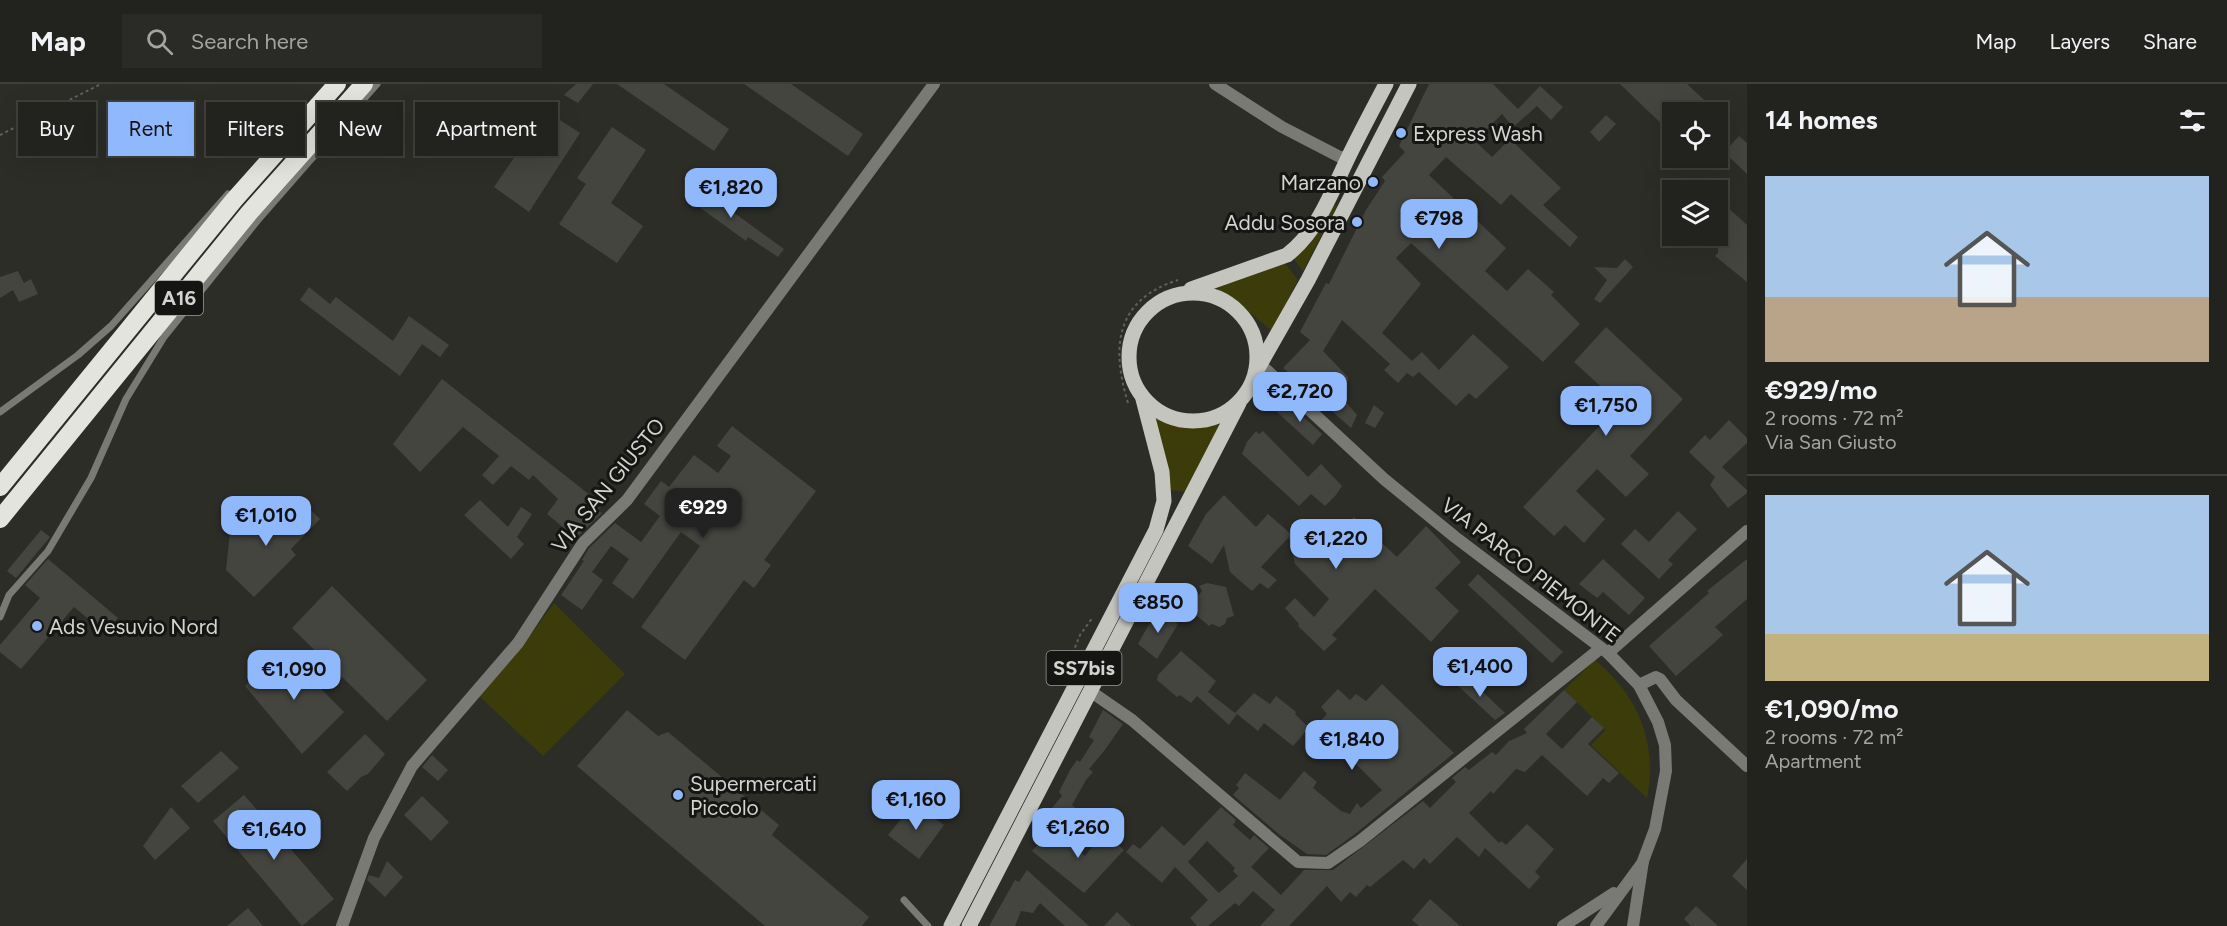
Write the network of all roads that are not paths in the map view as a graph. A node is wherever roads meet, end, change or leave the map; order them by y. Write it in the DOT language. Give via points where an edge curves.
graph roads {
  1 [pos="335,84"];
  2 [pos="364,84"];
  3 [pos="377,84"];
  4 [pos="934,84"];
  5 [pos="1215,84"];
  6 [pos="1386,84"];
  7 [pos="1409,84"];
  8 [pos="1348,157"];
  9 [pos="1168,297"];
  10 [pos="1259,366"];
  11 [pos="1143,399"];
  12 [pos="1239,403"];
  13 [pos="0,412"];
  14 [pos="0,487"];
  15 [pos="0,519"];
  16 [pos="1747,531"];
  17 [pos="0,617"];
  18 [pos="1604,651"];
  19 [pos="1639,686"];
  20 [pos="1090,691"];
  21 [pos="1747,766"];
  22 [pos="1643,861"];
  23 [pos="1620,889"];
  24 [pos="904,900"];
  25 [pos="342,926"];
  26 [pos="928,926"];
  27 [pos="951,926"];
  28 [pos="969,926"];
  29 [pos="1563,926"];
  30 [pos="1596,926"];
  31 [pos="1633,926"];
  1 -- 13 [label="lane" via="227,195 111,327"];
  1 -- 14 [label="highway, A16" via="234,200"];
  2 -- 15 [label="highway, A16" via="249,213"];
  3 -- 17 [label="lane" via="279,195 164,337 126,399 91,478 48,550 9,595"];
  4 -- 25 [label="street, VIA SAN GIUSTO" via="627,500 583,543 518,643 412,766 374,838"];
  5 -- 8 [label="street" via="1282,128 1340,157"];
  6 -- 8 [label="main road, SS7bis"];
  7 -- 10 [label="main road, SS7bis"];
  8 -- 9 [label="main road, SS7bis" via="1309,234 1287,255"];
  9 -- 10 [label="main road, SS7bis" via="1206,293 1225,300 1251,329"];
  9 -- 11 [label="main road, SS7bis" via="1150,307 1137,322 1129,341 1132,381"];
  10 -- 12 [label="main road, SS7bis"];
  10 -- 18 [label="street, VIA PARCO PIEMONTE" via="1455,537"];
  11 -- 12 [label="main road" via="1159,412 1179,420 1200,421"];
  11 -- 27 [label="main road, SS7bis" via="1162,472 1164,501 1155,530"];
  12 -- 20 [label="main road, SS7bis"];
  16 -- 18 [label="street"];
  18 -- 19 [label="street, VIA PARCO PIEMONTE"];
  18 -- 20 [label="street" via="1328,863 1298,862 1132,720"];
  19 -- 21 [label="street" via="1656,677 1660,679 1676,700"];
  19 -- 22 [label="street, VIA PARCO PIEMONTE" via="1658,722 1665,753 1663,796"];
  20 -- 28 [label="main road, SS7bis"];
  22 -- 23 [label="street"];
  22 -- 31 [label="street"];
  23 -- 29 [label="street"];
  23 -- 30 [label="street"];
  24 -- 26 [label="lane"];
}
